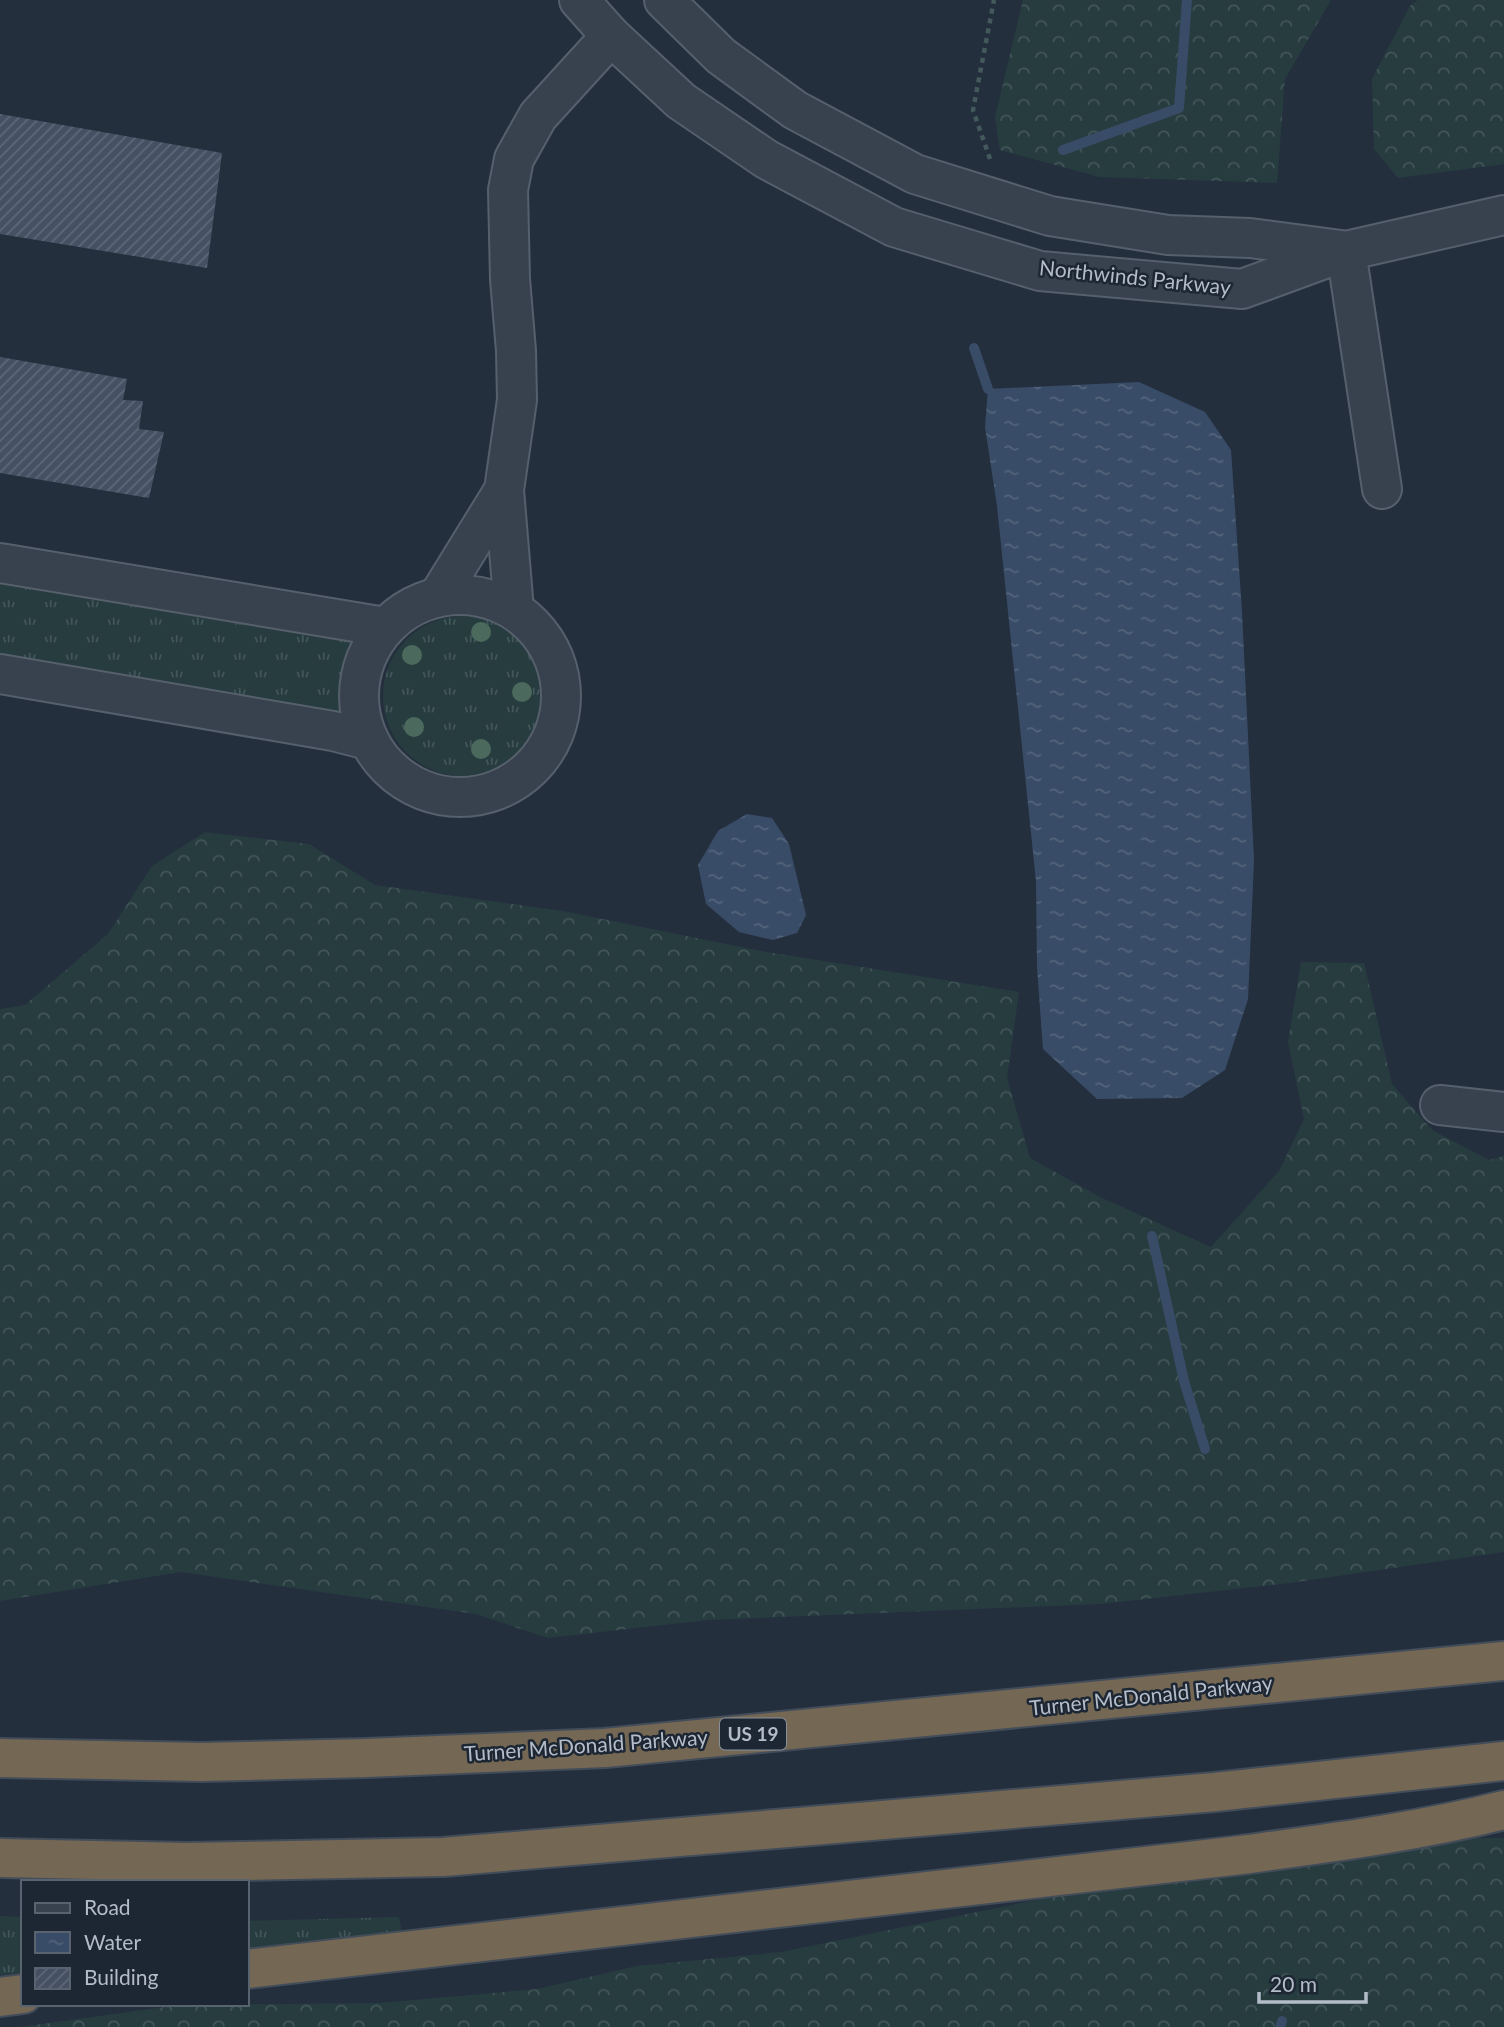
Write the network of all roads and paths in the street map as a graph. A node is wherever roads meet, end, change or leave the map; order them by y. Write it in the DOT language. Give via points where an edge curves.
graph roads {
  1 [pos="579,0"];
  2 [pos="664,0"];
  3 [pos="994,0"];
  4 [pos="611,36"];
  5 [pos="993,169"];
  6 [pos="1504,215"];
  7 [pos="1346,251"];
  8 [pos="1382,489"];
  9 [pos="504,491"];
  10 [pos="0,563"];
  11 [pos="438,597"];
  12 [pos="514,610"];
  13 [pos="385,627"];
  14 [pos="0,674"];
  15 [pos="368,740"];
  16 [pos="1440,1105"];
  17 [pos="1504,1112"];
  18 [pos="1504,1661"];
  19 [pos="0,1758"];
  20 [pos="1504,1762"];
  21 [pos="1504,1810"];
  22 [pos="0,1858"];
  23 [pos="248,1969"];
  24 [pos="21,1994"];
  25 [pos="0,1997"];
  1 -- 4 [label="street, Northwinds Parkway"];
  2 -- 7 [label="street, Northwinds Parkway" via="721,56 795,110 915,174 1050,216 1168,235 1250,238"];
  3 -- 5 [label="path" via="973,110"];
  4 -- 7 [label="street, Northwinds Parkway" via="681,101 766,159 894,227 1040,271 1242,289"];
  4 -- 9 [label="street" via="538,117 514,159 508,190 517,400"];
  6 -- 7 [label="street, Northwinds Parkway"];
  7 -- 8 [label="street"];
  9 -- 11 [label="street"];
  9 -- 12 [label="street"];
  10 -- 13 [label="street"];
  11 -- 12 [label="street" via="490,599"];
  11 -- 13 [label="street" via="409,608"];
  12 -- 15 [label="street" via="538,631 554,657 562,688 559,719 548,748 528,772 502,789 472,798 440,796 411,785 386,766"];
  13 -- 15 [label="street" via="369,652 360,681 359,711"];
  14 -- 15 [label="street"];
  16 -- 17 [label="street"];
  18 -- 19 [label="highway, Turner McDonald Parkway / US 19" via="605,1748 202,1762"];
  20 -- 22 [label="highway" via="1215,1792 443,1857 187,1862"];
  21 -- 23 [label="highway" via="1373,1837 1241,1855"];
  24 -- 25 [label="highway"];
}
